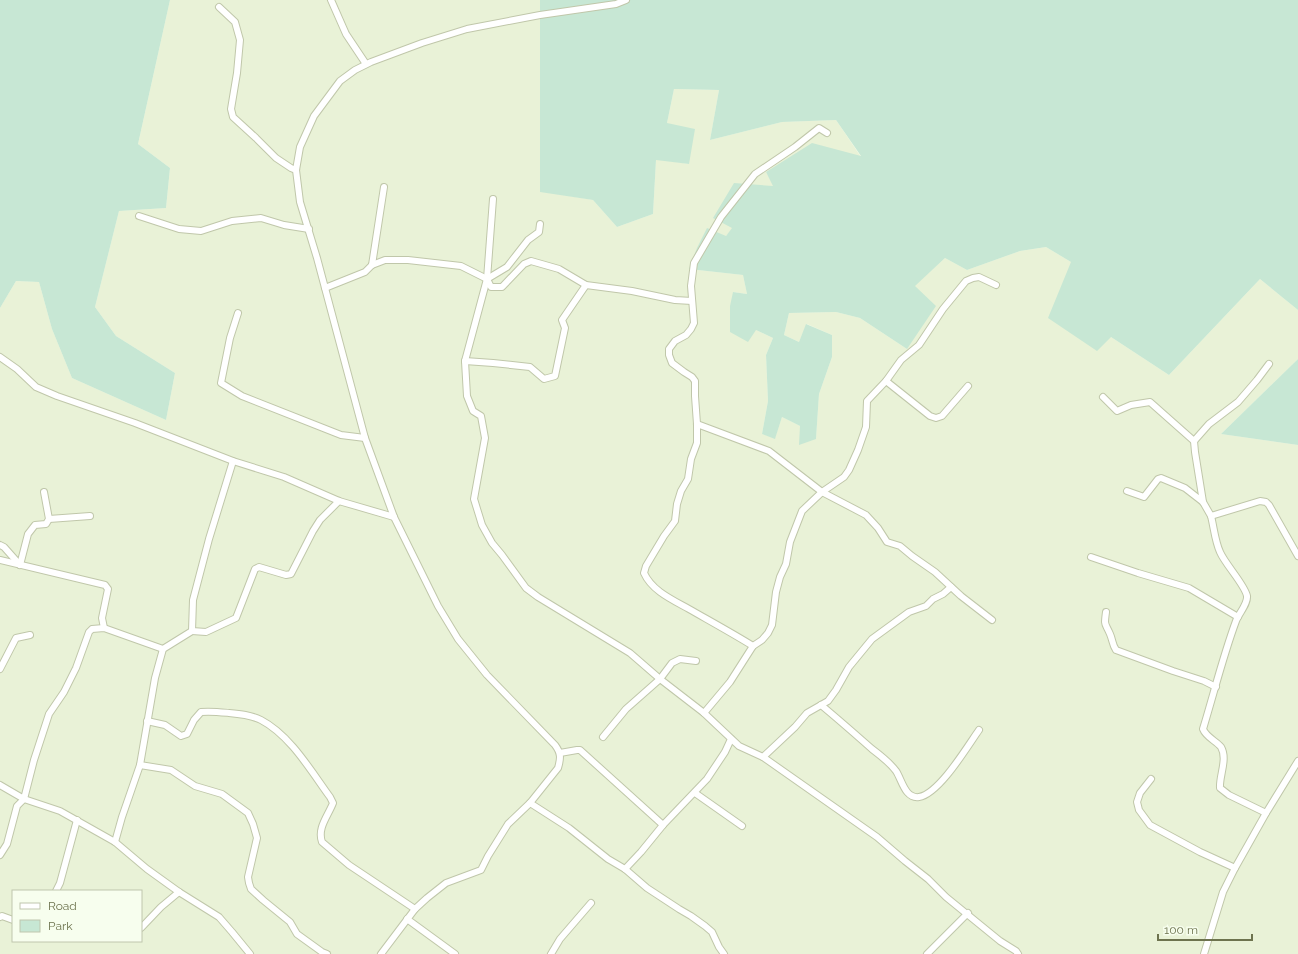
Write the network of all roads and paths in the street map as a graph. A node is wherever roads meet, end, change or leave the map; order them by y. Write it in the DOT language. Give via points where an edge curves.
graph roads {
  1 [pos="331,0"];
  2 [pos="626,0"];
  3 [pos="219,7"];
  4 [pos="366,64"];
  5 [pos="827,133"];
  6 [pos="296,170"];
  7 [pos="384,187"];
  8 [pos="493,199"];
  9 [pos="139,216"];
  10 [pos="540,224"];
  11 [pos="309,229"];
  12 [pos="372,264"];
  13 [pos="487,279"];
  14 [pos="586,285"];
  15 [pos="996,285"];
  16 [pos="325,288"];
  17 [pos="692,301"];
  18 [pos="238,313"];
  19 [pos="0,357"];
  20 [pos="465,361"];
  21 [pos="1269,364"];
  22 [pos="886,381"];
  23 [pos="968,386"];
  24 [pos="1103,397"];
  25 [pos="697,424"];
  26 [pos="365,438"];
  27 [pos="1194,441"];
  28 [pos="233,461"];
  29 [pos="1128,491"];
  30 [pos="44,492"];
  31 [pos="822,492"];
  32 [pos="339,502"];
  33 [pos="1203,502"];
  34 [pos="90,516"];
  35 [pos="1211,516"];
  36 [pos="394,517"];
  37 [pos="49,519"];
  38 [pos="0,545"];
  39 [pos="1298,556"];
  40 [pos="1091,557"];
  41 [pos="0,560"];
  42 [pos="20,565"];
  43 [pos="950,587"];
  44 [pos="1106,612"];
  45 [pos="1238,617"];
  46 [pos="992,620"];
  47 [pos="104,628"];
  48 [pos="192,631"];
  49 [pos="30,635"];
  50 [pos="753,646"];
  51 [pos="163,649"];
  52 [pos="696,661"];
  53 [pos="0,669"];
  54 [pos="660,679"];
  55 [pos="1216,687"];
  56 [pos="821,705"];
  57 [pos="704,713"];
  58 [pos="147,720"];
  59 [pos="979,730"];
  60 [pos="603,737"];
  61 [pos="731,739"];
  62 [pos="560,753"];
  63 [pos="763,757"];
  64 [pos="1298,761"];
  65 [pos="140,766"];
  66 [pos="1152,779"];
  67 [pos="0,785"];
  68 [pos="695,793"];
  69 [pos="24,799"];
  70 [pos="530,803"];
  71 [pos="1266,812"];
  72 [pos="78,820"];
  73 [pos="663,825"];
  74 [pos="742,826"];
  75 [pos="115,842"];
  76 [pos="0,855"];
  77 [pos="1235,868"];
  78 [pos="625,869"];
  79 [pos="56,890"];
  80 [pos="179,892"];
  81 [pos="591,904"];
  82 [pos="415,909"];
  83 [pos="968,913"];
  84 [pos="0,917"];
  85 [pos="407,919"];
  86 [pos="12,920"];
  87 [pos="142,927"];
  88 [pos="250,954"];
  89 [pos="327,954"];
  90 [pos="381,954"];
  91 [pos="455,954"];
  92 [pos="551,954"];
  93 [pos="724,954"];
  94 [pos="927,954"];
  95 [pos="1018,954"];
  96 [pos="1204,954"];
  1 -- 4 [label="street" via="346,34"];
  2 -- 4 [label="street" via="616,4 467,29"];
  3 -- 6 [label="street" via="235,22 240,40 231,109 233,117 276,158"];
  4 -- 6 [label="street" via="340,82 314,116 300,147"];
  5 -- 17 [label="street" via="819,128 755,174 721,217 694,263"];
  6 -- 11 [label="street" via="300,202"];
  7 -- 12 [label="street"];
  8 -- 13 [label="street"];
  9 -- 11 [label="street" via="179,229 201,231 232,221 261,218"];
  10 -- 13 [label="street" via="539,232 528,240 507,267"];
  11 -- 16 [label="street"];
  12 -- 13 [label="street" via="385,260 408,260 461,266"];
  12 -- 16 [label="street" via="365,272"];
  13 -- 14 [label="street" via="491,287 502,287 524,264 531,261 559,269"];
  13 -- 20 [label="street"];
  14 -- 17 [label="street"];
  14 -- 20 [label="street" via="562,320 565,328 555,376 544,379 530,367"];
  15 -- 22 [label="street" via="979,277 966,281 919,345 901,360"];
  16 -- 26 [label="street"];
  17 -- 25 [label="street" via="694,323 686,335 675,340 669,348 669,355 672,363 696,381"];
  18 -- 26 [label="street" via="221,383 242,396 340,435"];
  19 -- 28 [label="street" via="36,387"];
  20 -- 54 [label="street" via="467,396 473,411 480,416 484,438 474,499 482,525 492,543 526,588 630,653"];
  21 -- 27 [label="street" via="1238,402 1209,424"];
  22 -- 23 [label="street" via="936,418 942,416"];
  22 -- 31 [label="street" via="867,402 866,427 849,470 844,477"];
  24 -- 27 [label="street" via="1117,411 1131,404 1150,402"];
  25 -- 31 [label="street" via="769,451"];
  25 -- 50 [label="street" via="697,443 688,479 677,504 675,521 644,573 651,585 668,597"];
  26 -- 36 [label="street"];
  27 -- 33 [label="street"];
  28 -- 32 [label="street" via="284,477"];
  28 -- 48 [label="street" via="193,600"];
  29 -- 33 [label="street" via="1144,497 1161,478 1185,488"];
  30 -- 37 [label="street"];
  31 -- 43 [label="street" via="866,515 887,542 900,546 935,572"];
  31 -- 50 [label="street" via="802,511 780,576 772,625 762,640"];
  32 -- 36 [label="street"];
  32 -- 48 [label="street" via="320,520 291,574 286,575 258,567 236,618 206,632"];
  33 -- 35 [label="street"];
  34 -- 37 [label="street"];
  35 -- 39 [label="street" via="1260,501 1266,502"];
  35 -- 45 [label="street" via="1219,550 1244,588 1247,597"];
  36 -- 62 [label="street" via="438,606 458,639 487,675"];
  37 -- 42 [label="street" via="46,524 35,525 28,534"];
  38 -- 42 [label="street"];
  40 -- 45 [label="street" via="1189,588"];
  41 -- 42 [label="street"];
  42 -- 47 [label="street" via="105,585 108,589 102,618"];
  43 -- 46 [label="street"];
  43 -- 56 [label="street" via="926,606 910,612 872,639 828,701"];
  44 -- 55 [label="street" via="1104,624 1116,650 1204,680"];
  45 -- 55 [label="street"];
  47 -- 51 [label="street"];
  47 -- 69 [label="street" via="92,628 89,632 76,668 49,714"];
  48 -- 51 [label="street"];
  49 -- 53 [label="street" via="16,638"];
  50 -- 57 [label="street" via="730,682"];
  51 -- 58 [label="street"];
  52 -- 54 [label="street" via="676,660"];
  54 -- 57 [label="street"];
  54 -- 60 [label="street" via="626,709"];
  55 -- 71 [label="street" via="1203,729 1220,747 1224,756 1220,788 1229,795"];
  56 -- 59 [label="street" via="896,771 905,789 912,796 919,797 933,790 950,772"];
  56 -- 63 [label="street" via="807,713"];
  57 -- 61 [label="street"];
  58 -- 65 [label="street"];
  58 -- 82 [label="street" via="165,725 181,736 187,734 201,712 245,714 261,720 296,749 333,803 321,832 322,842 349,865"];
  61 -- 63 [label="street" via="739,746"];
  61 -- 68 [label="street" via="707,779"];
  62 -- 70 [label="street" via="561,761 558,768"];
  62 -- 73 [label="street" via="580,750"];
  63 -- 83 [label="street" via="877,837"];
  64 -- 71 [label="street"];
  65 -- 75 [label="street"];
  65 -- 89 [label="street" via="171,770 195,786 222,794 248,813 258,838 248,877 251,889 290,922 297,934"];
  66 -- 77 [label="street" via="1140,793 1137,802 1139,810 1150,825"];
  67 -- 69 [label="street"];
  68 -- 73 [label="street"];
  68 -- 74 [label="street"];
  69 -- 72 [label="street"];
  69 -- 76 [label="street" via="17,806 7,844"];
  70 -- 78 [label="street"];
  70 -- 82 [label="street" via="508,824 481,870 446,883"];
  71 -- 77 [label="street"];
  72 -- 75 [label="street"];
  72 -- 79 [label="street"];
  73 -- 78 [label="street"];
  75 -- 80 [label="street"];
  77 -- 96 [label="street" via="1224,892"];
  78 -- 93 [label="street" via="647,888 712,932"];
  80 -- 87 [label="street"];
  80 -- 88 [label="street" via="219,917"];
  81 -- 92 [label="street" via="560,939"];
  82 -- 85 [label="street"];
  83 -- 94 [label="street"];
  83 -- 95 [label="street"];
  84 -- 86 [label="street"];
  85 -- 90 [label="street"];
  85 -- 91 [label="street"];
}
